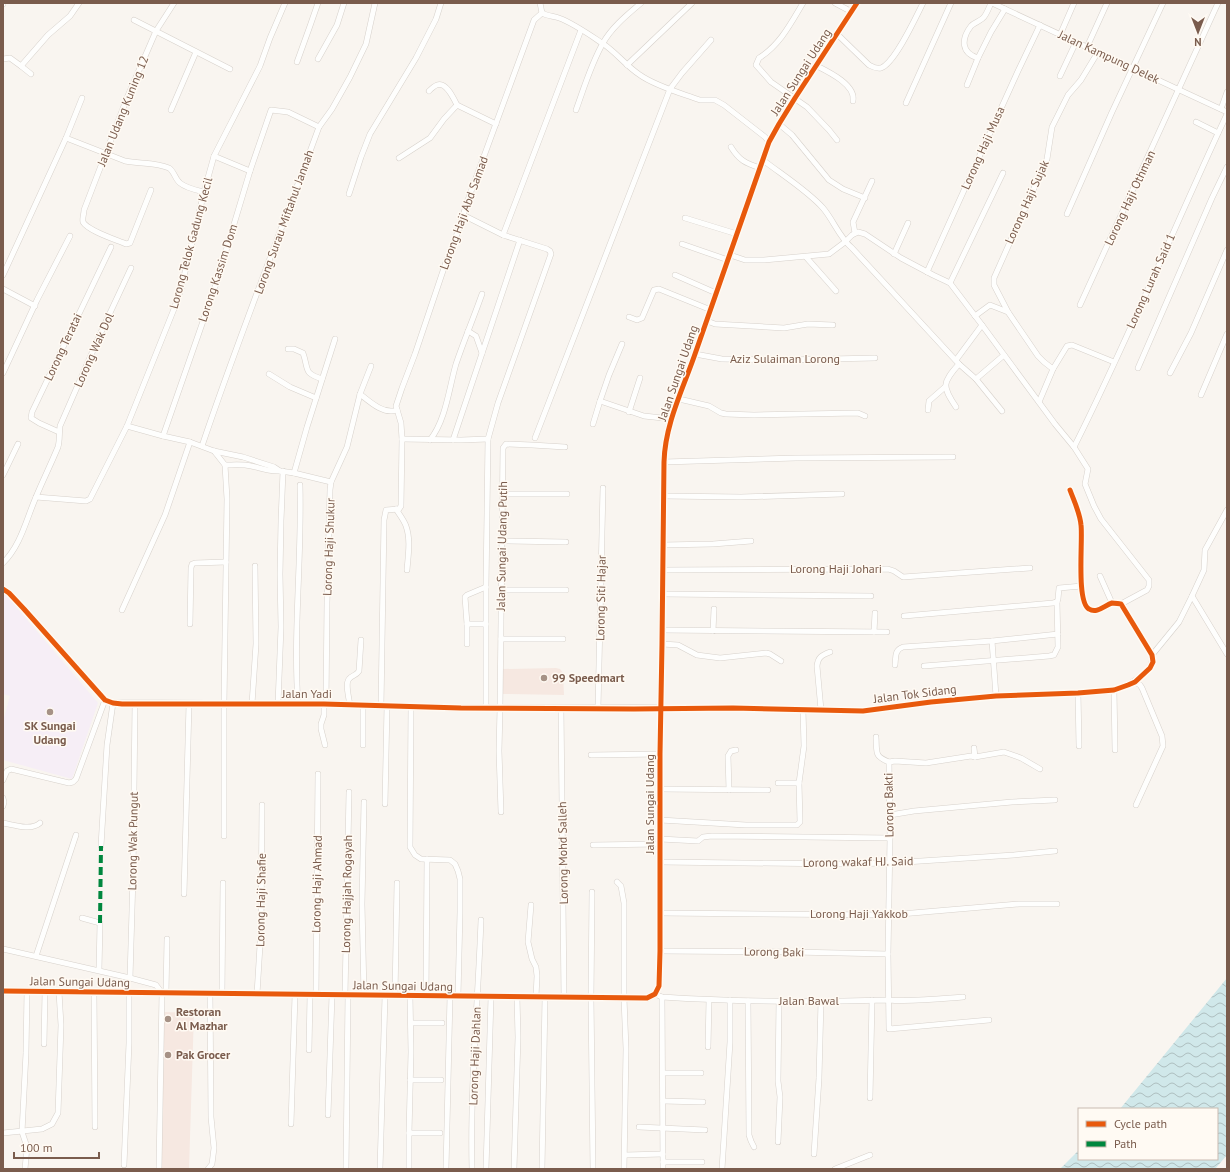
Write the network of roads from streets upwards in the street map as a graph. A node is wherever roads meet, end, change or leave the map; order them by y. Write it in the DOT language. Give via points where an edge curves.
graph roads {
  1 [pos="80,3"];
  2 [pos="174,3"];
  3 [pos="285,3"];
  4 [pos="318,3"];
  5 [pos="344,3"];
  6 [pos="375,3"];
  7 [pos="442,3"];
  8 [pos="540,3"];
  9 [pos="641,3"];
  10 [pos="692,3"];
  11 [pos="803,3"];
  12 [pos="835,3"];
  13 [pos="857,3"];
  14 [pos="923,3"];
  15 [pos="951,3"];
  16 [pos="992,3"];
  17 [pos="1074,3"];
  18 [pos="1107,3"];
  19 [pos="1163,3"];
  20 [pos="1218,3"];
  21 [pos="1005,9"];
  22 [pos="852,12"];
  23 [pos="542,13"];
  24 [pos="134,20"];
  25 [pos="1040,25"];
  26 [pos="581,30"];
  27 [pos="156,31"];
  28 [pos="837,34"];
  29 [pos="1060,34"];
  30 [pos="711,40"];
  31 [pos="1076,42"];
  32 [pos="603,43"];
  33 [pos="1086,47"];
  34 [pos="196,52"];
  35 [pos="1098,52"];
  36 [pos="978,58"];
  37 [pos="318,59"];
  38 [pos="3,60"];
  39 [pos="297,62"];
  40 [pos="627,65"];
  41 [pos="21,66"];
  42 [pos="817,66"];
  43 [pos="1133,68"];
  44 [pos="230,69"];
  45 [pos="31,74"];
  46 [pos="1060,76"];
  47 [pos="967,84"];
  48 [pos="670,89"];
  49 [pos="1179,90"];
  50 [pos="429,91"];
  51 [pos="1227,92"];
  52 [pos="82,98"];
  53 [pos="795,98"];
  54 [pos="853,101"];
  55 [pos="906,103"];
  56 [pos="457,105"];
  57 [pos="1221,109"];
  58 [pos="171,110"];
  59 [pos="576,110"];
  60 [pos="1227,113"];
  61 [pos="1196,122"];
  62 [pos="496,124"];
  63 [pos="779,124"];
  64 [pos="319,127"];
  65 [pos="1218,133"];
  66 [pos="66,138"];
  67 [pos="837,140"];
  68 [pos="769,142"];
  69 [pos="731,147"];
  70 [pos="106,153"];
  71 [pos="214,156"];
  72 [pos="399,158"];
  73 [pos="763,160"];
  74 [pos="1227,167"];
  75 [pos="760,168"];
  76 [pos="250,171"];
  77 [pos="1003,173"];
  78 [pos="872,181"];
  79 [pos="152,190"];
  80 [pos="204,192"];
  81 [pos="349,194"];
  82 [pos="865,198"];
  83 [pos="1067,214"];
  84 [pos="463,215"];
  85 [pos="685,218"];
  86 [pos="908,223"];
  87 [pos="855,233"];
  88 [pos="737,234"];
  89 [pos="503,235"];
  90 [pos="70,236"];
  91 [pos="520,240"];
  92 [pos="845,242"];
  93 [pos="682,244"];
  94 [pos="111,247"];
  95 [pos="1227,250"];
  96 [pos="894,254"];
  97 [pos="729,257"];
  98 [pos="806,257"];
  99 [pos="131,268"];
  100 [pos="927,272"];
  101 [pos="3,275"];
  102 [pos="675,275"];
  103 [pos="950,283"];
  104 [pos="3,289"];
  105 [pos="836,291"];
  106 [pos="716,293"];
  107 [pos="482,294"];
  108 [pos="1080,305"];
  109 [pos="35,306"];
  110 [pos="711,310"];
  111 [pos="1008,312"];
  112 [pos="975,316"];
  113 [pos="629,317"];
  114 [pos="707,321"];
  115 [pos="833,325"];
  116 [pos="982,325"];
  117 [pos="468,331"];
  118 [pos="1227,334"];
  119 [pos="335,339"];
  120 [pos="622,344"];
  121 [pos="288,349"];
  122 [pos="482,353"];
  123 [pos="695,354"];
  124 [pos="1004,355"];
  125 [pos="876,358"];
  126 [pos="958,362"];
  127 [pos="1114,362"];
  128 [pos="371,366"];
  129 [pos="1138,368"];
  130 [pos="1053,369"];
  131 [pos="3,373"];
  132 [pos="269,374"];
  133 [pos="1170,374"];
  134 [pos="640,378"];
  135 [pos="976,379"];
  136 [pos="322,380"];
  137 [pos="945,386"];
  138 [pos="360,394"];
  139 [pos="1201,395"];
  140 [pos="316,398"];
  141 [pos="679,399"];
  142 [pos="600,401"];
  143 [pos="1039,402"];
  144 [pos="956,407"];
  145 [pos="397,410"];
  146 [pos="928,410"];
  147 [pos="1002,411"];
  148 [pos="629,412"];
  149 [pos="865,416"];
  150 [pos="672,419"];
  151 [pos="593,424"];
  152 [pos="127,426"];
  153 [pos="58,432"];
  154 [pos="163,436"];
  155 [pos="535,438"];
  156 [pos="402,439"];
  157 [pos="488,439"];
  158 [pos="430,440"];
  159 [pos="453,440"];
  160 [pos="190,442"];
  161 [pos="18,444"];
  162 [pos="202,446"];
  163 [pos="565,447"];
  164 [pos="1074,447"];
  165 [pos="214,451"];
  166 [pos="952,457"];
  167 [pos="664,462"];
  168 [pos="225,465"];
  169 [pos="281,471"];
  170 [pos="294,473"];
  171 [pos="3,475"];
  172 [pos="331,482"];
  173 [pos="300,486"];
  174 [pos="603,488"];
  175 [pos="1070,490"];
  176 [pos="503,494"];
  177 [pos="567,494"];
  178 [pos="842,494"];
  179 [pos="664,496"];
  180 [pos="36,497"];
  181 [pos="396,509"];
  182 [pos="1227,510"];
  183 [pos="503,541"];
  184 [pos="751,541"];
  185 [pos="566,542"];
  186 [pos="663,545"];
  187 [pos="226,562"];
  188 [pos="3,563"];
  189 [pos="255,566"];
  190 [pos="1030,568"];
  191 [pos="407,570"];
  192 [pos="663,570"];
  193 [pos="1100,576"];
  194 [pos="1082,586"];
  195 [pos="486,587"];
  196 [pos="3,589"];
  197 [pos="502,590"];
  198 [pos="566,590"];
  199 [pos="662,594"];
  200 [pos="871,596"];
  201 [pos="1192,596"];
  202 [pos="1056,602"];
  203 [pos="1112,603"];
  204 [pos="1121,604"];
  205 [pos="122,610"];
  206 [pos="714,610"];
  207 [pos="875,613"];
  208 [pos="904,616"];
  209 [pos="190,624"];
  210 [pos="467,624"];
  211 [pos="486,624"];
  212 [pos="662,630"];
  213 [pos="714,631"];
  214 [pos="874,632"];
  215 [pos="887,632"];
  216 [pos="1058,634"];
  217 [pos="501,639"];
  218 [pos="361,640"];
  219 [pos="563,640"];
  220 [pos="992,642"];
  221 [pos="467,644"];
  222 [pos="662,644"];
  223 [pos="830,652"];
  224 [pos="1227,654"];
  225 [pos="1152,655"];
  226 [pos="994,660"];
  227 [pos="781,661"];
  228 [pos="895,666"];
  229 [pos="924,666"];
  230 [pos="1135,682"];
  231 [pos="1114,690"];
  232 [pos="1078,693"];
  233 [pos="996,696"];
  234 [pos="105,700"];
  235 [pos="113,703"];
  236 [pos="135,704"];
  237 [pos="189,704"];
  238 [pos="224,704"];
  239 [pos="252,704"];
  240 [pos="278,704"];
  241 [pos="298,704"];
  242 [pos="325,704"];
  243 [pos="350,705"];
  244 [pos="364,705"];
  245 [pos="384,706"];
  246 [pos="410,707"];
  247 [pos="486,708"];
  248 [pos="500,708"];
  249 [pos="561,708"];
  250 [pos="598,708"];
  251 [pos="661,708"];
  252 [pos="803,710"];
  253 [pos="822,710"];
  254 [pos="876,737"];
  255 [pos="325,744"];
  256 [pos="363,745"];
  257 [pos="1079,746"];
  258 [pos="974,748"];
  259 [pos="736,750"];
  260 [pos="1115,750"];
  261 [pos="660,754"];
  262 [pos="591,755"];
  263 [pos="975,757"];
  264 [pos="889,762"];
  265 [pos="1040,769"];
  266 [pos="318,774"];
  267 [pos="3,780"];
  268 [pos="778,783"];
  269 [pos="800,783"];
  270 [pos="660,789"];
  271 [pos="729,790"];
  272 [pos="768,790"];
  273 [pos="349,792"];
  274 [pos="3,798"];
  275 [pos="1055,800"];
  276 [pos="364,802"];
  277 [pos="385,804"];
  278 [pos="262,805"];
  279 [pos="1136,805"];
  280 [pos="3,806"];
  281 [pos="501,812"];
  282 [pos="890,815"];
  283 [pos="660,820"];
  284 [pos="3,823"];
  285 [pos="40,823"];
  286 [pos="795,825"];
  287 [pos="76,835"];
  288 [pos="224,836"];
  289 [pos="790,837"];
  290 [pos="890,838"];
  291 [pos="660,841"];
  292 [pos="594,845"];
  293 [pos="101,846"];
  294 [pos="1055,851"];
  295 [pos="427,859"];
  296 [pos="660,862"];
  297 [pos="890,863"];
  298 [pos="617,882"];
  299 [pos="223,883"];
  300 [pos="397,883"];
  301 [pos="592,892"];
  302 [pos="184,894"];
  303 [pos="1057,904"];
  304 [pos="531,905"];
  305 [pos="660,913"];
  306 [pos="889,915"];
  307 [pos="82,918"];
  308 [pos="481,920"];
  309 [pos="167,939"];
  310 [pos="3,949"];
  311 [pos="660,951"];
  312 [pos="888,954"];
  313 [pos="36,956"];
  314 [pos="98,970"];
  315 [pos="130,978"];
  316 [pos="3,991"];
  317 [pos="27,991"];
  318 [pos="45,992"];
  319 [pos="60,992"];
  320 [pos="94,992"];
  321 [pos="129,993"];
  322 [pos="164,993"];
  323 [pos="210,994"];
  324 [pos="222,994"];
  325 [pos="257,994"];
  326 [pos="295,994"];
  327 [pos="655,994"];
  328 [pos="313,995"];
  329 [pos="332,995"];
  330 [pos="347,995"];
  331 [pos="364,995"];
  332 [pos="385,996"];
  333 [pos="395,996"];
  334 [pos="410,996"];
  335 [pos="426,996"];
  336 [pos="450,996"];
  337 [pos="458,996"];
  338 [pos="477,997"];
  339 [pos="491,997"];
  340 [pos="517,997"];
  341 [pos="536,997"];
  342 [pos="544,997"];
  343 [pos="662,997"];
  344 [pos="963,997"];
  345 [pos="564,998"];
  346 [pos="590,998"];
  347 [pos="624,998"];
  348 [pos="709,1000"];
  349 [pos="730,1000"];
  350 [pos="748,1000"];
  351 [pos="872,1000"];
  352 [pos="888,1000"];
  353 [pos="779,1001"];
  354 [pos="821,1001"];
  355 [pos="989,1020"];
  356 [pos="411,1023"];
  357 [pos="442,1023"];
  358 [pos="44,1044"];
  359 [pos="708,1047"];
  360 [pos="309,1050"];
  361 [pos="663,1073"];
  362 [pos="701,1073"];
  363 [pos="410,1080"];
  364 [pos="441,1080"];
  365 [pos="870,1098"];
  366 [pos="663,1101"];
  367 [pos="703,1102"];
  368 [pos="328,1115"];
  369 [pos="291,1124"];
  370 [pos="94,1127"];
  371 [pos="639,1127"];
  372 [pos="663,1128"];
  373 [pos="705,1130"];
  374 [pos="3,1132"];
  375 [pos="22,1132"];
  376 [pos="409,1133"];
  377 [pos="440,1133"];
  378 [pos="778,1142"];
  379 [pos="754,1147"];
  380 [pos="625,1154"];
  381 [pos="663,1154"];
  382 [pos="814,1154"];
  383 [pos="870,1155"];
  384 [pos="663,1162"];
  385 [pos="702,1162"];
  386 [pos="124,1165"];
  387 [pos="25,1169"];
  388 [pos="159,1169"];
  389 [pos="208,1169"];
  390 [pos="346,1169"];
  391 [pos="380,1169"];
  392 [pos="410,1169"];
  393 [pos="446,1169"];
  394 [pos="472,1169"];
  395 [pos="486,1169"];
  396 [pos="514,1169"];
  397 [pos="542,1169"];
  398 [pos="593,1169"];
  399 [pos="624,1169"];
  400 [pos="663,1169"];
  401 [pos="722,1169"];
  402 [pos="835,1169"];
  1 -- 41 [label="street"];
  2 -- 27 [label="street, Jalan Udang Kuning 12"];
  3 -- 71 [label="street, Lorong Telok Gadung Kecil" via="260,66"];
  4 -- 39 [label="street"];
  5 -- 37 [label="street" via="337,25"];
  6 -- 64 [label="street, Lorong Surau Miftahul Jannah" via="366,44 332,109"];
  7 -- 81 [label="street" via="416,58 370,134"];
  8 -- 23 [label="street"];
  9 -- 32 [label="street" via="618,24"];
  10 -- 40 [label="street"];
  11 -- 53 [label="street" via="782,37 759,58 756,65 771,82"];
  12 -- 22 [label="street"];
  13 -- 22 [label="street, Jalan Sungai Udang"];
  14 -- 28 [label="street" via="903,42 881,68 870,65"];
  15 -- 55 [label="street"];
  16 -- 21 [label="street, Jalan Kampung Delek"];
  16 -- 36 [label="street" via="984,18 972,26 966,37 966,52"];
  17 -- 29 [label="street"];
  18 -- 33 [label="street"];
  19 -- 43 [label="street"];
  20 -- 49 [label="street, Lorong Haji Othman"];
  21 -- 25 [label="street, Jalan Kampung Delek"];
  21 -- 36 [label="street"];
  22 -- 28 [label="street, Jalan Sungai Udang"];
  23 -- 26 [label="street" via="559,18"];
  23 -- 62 [label="street, Lorong Haji Abd Samad" via="534,20"];
  24 -- 27 [label="street"];
  25 -- 29 [label="street, Jalan Kampung Delek"];
  25 -- 100 [label="street, Lorong Haji Musa"];
  26 -- 32 [label="street"];
  26 -- 89 [label="street"];
  27 -- 34 [label="street"];
  27 -- 70 [label="street, Jalan Udang Kuning 12"];
  28 -- 42 [label="street, Jalan Sungai Udang"];
  29 -- 31 [label="street, Jalan Kampung Delek"];
  30 -- 48 [label="street"];
  31 -- 33 [label="street, Jalan Kampung Delek"];
  31 -- 46 [label="street"];
  32 -- 40 [label="street"];
  32 -- 59 [label="street"];
  33 -- 35 [label="street, Jalan Kampung Delek"];
  34 -- 44 [label="street"];
  34 -- 58 [label="street"];
  35 -- 43 [label="street, Jalan Kampung Delek"];
  35 -- 111 [label="street, Lorong Haji Sujak" via="1081,80 1068,95 1052,128 1047,159 994,278 994,285"];
  36 -- 47 [label="street"];
  38 -- 41 [label="street" via="10,58"];
  40 -- 48 [label="street" via="650,81"];
  41 -- 45 [label="street"];
  42 -- 53 [label="street, Jalan Sungai Udang"];
  42 -- 54 [label="street" via="851,88"];
  43 -- 49 [label="street, Jalan Kampung Delek"];
  43 -- 83 [label="street"];
  48 -- 68 [label="street" via="700,100 715,100"];
  48 -- 155 [label="street"];
  49 -- 57 [label="street, Jalan Kampung Delek"];
  49 -- 108 [label="street, Lorong Haji Othman"];
  50 -- 56 [label="street" via="437,84 441,84 451,92"];
  51 -- 57 [label="street"];
  52 -- 66 [label="street"];
  53 -- 63 [label="street, Jalan Sungai Udang"];
  53 -- 67 [label="street" via="808,108"];
  56 -- 62 [label="street"];
  56 -- 72 [label="street" via="430,138"];
  57 -- 60 [label="street, Jalan Kampung Delek"];
  60 -- 65 [label="street, Lorong Lurah Said 1"];
  61 -- 65 [label="street"];
  62 -- 84 [label="street, Lorong Haji Abd Samad"];
  63 -- 68 [label="street, Jalan Sungai Udang"];
  63 -- 82 [label="street" via="792,135 829,180"];
  64 -- 76 [label="street, Lorong Kassim Dom" via="288,112 271,110"];
  64 -- 162 [label="street, Lorong Surau Miftahul Jannah"];
  65 -- 127 [label="street, Lorong Lurah Said 1"];
  66 -- 70 [label="street"];
  66 -- 101 [label="street"];
  68 -- 73 [label="street, Jalan Sungai Udang"];
  69 -- 75 [label="street" via="737,157"];
  70 -- 79 [label="street, Jalan Udang Kuning 12" via="84,210 84,223 89,228 126,244 130,243"];
  70 -- 80 [label="street" via="125,161 164,167 171,170 186,187"];
  71 -- 76 [label="street"];
  71 -- 80 [label="street, Lorong Telok Gadung Kecil"];
  73 -- 75 [label="street, Jalan Sungai Udang"];
  73 -- 92 [label="street" via="823,208"];
  74 -- 129 [label="street"];
  75 -- 88 [label="street, Jalan Sungai Udang"];
  76 -- 154 [label="street, Lorong Kassim Dom" via="222,264"];
  77 -- 103 [label="street"];
  78 -- 82 [label="street"];
  80 -- 152 [label="street, Lorong Telok Gadung Kecil" via="179,295"];
  82 -- 87 [label="street" via="853,222"];
  84 -- 89 [label="street"];
  84 -- 145 [label="street, Lorong Haji Abd Samad" via="402,388"];
  85 -- 88 [label="street"];
  86 -- 96 [label="street"];
  87 -- 92 [label="street"];
  87 -- 96 [label="street" via="865,234"];
  88 -- 97 [label="street, Jalan Sungai Udang"];
  89 -- 91 [label="street"];
  90 -- 109 [label="street"];
  91 -- 122 [label="street"];
  91 -- 157 [label="street" via="547,249 551,254 498,403"];
  92 -- 98 [label="street" via="829,254"];
  92 -- 126 [label="street"];
  93 -- 97 [label="street"];
  94 -- 153 [label="street, Lorong Teratai" via="32,412 31,418 34,421"];
  95 -- 133 [label="street"];
  96 -- 100 [label="street"];
  97 -- 98 [label="street" via="764,260"];
  97 -- 106 [label="street, Jalan Sungai Udang"];
  98 -- 105 [label="street"];
  99 -- 153 [label="street, Lorong Wak Dol"];
  100 -- 103 [label="street"];
  102 -- 106 [label="street"];
  103 -- 112 [label="street"];
  104 -- 109 [label="street"];
  106 -- 110 [label="street, Jalan Sungai Udang"];
  107 -- 117 [label="street"];
  109 -- 131 [label="street"];
  110 -- 113 [label="street" via="656,289 642,318 637,320"];
  110 -- 114 [label="street, Jalan Sungai Udang"];
  111 -- 112 [label="street" via="990,305"];
  111 -- 130 [label="street, Lorong Haji Sujak" via="1038,356"];
  112 -- 116 [label="street"];
  114 -- 115 [label="street" via="716,324 784,328 808,324"];
  114 -- 123 [label="street, Jalan Sungai Udang"];
  116 -- 124 [label="street"];
  116 -- 126 [label="street"];
  117 -- 122 [label="street" via="476,336"];
  117 -- 158 [label="street" via="456,364 441,421"];
  118 -- 139 [label="street"];
  119 -- 136 [label="street"];
  120 -- 142 [label="street"];
  121 -- 136 [label="street" via="303,353 308,372"];
  122 -- 159 [label="street"];
  123 -- 125 [label="street, Aziz Sulaiman Lorong" via="722,359"];
  123 -- 141 [label="street, Jalan Sungai Udang"];
  124 -- 135 [label="street"];
  124 -- 143 [label="street"];
  126 -- 135 [label="street"];
  126 -- 137 [label="street" via="948,376"];
  127 -- 130 [label="street" via="1072,345 1067,346"];
  127 -- 164 [label="street, Lorong Lurah Said 1"];
  128 -- 138 [label="street, Lorong Haji Shukur"];
  130 -- 143 [label="street"];
  132 -- 140 [label="street" via="290,387"];
  134 -- 148 [label="street"];
  135 -- 147 [label="street"];
  136 -- 140 [label="street"];
  137 -- 144 [label="street"];
  137 -- 146 [label="street" via="929,401"];
  138 -- 145 [label="street" via="384,411"];
  138 -- 172 [label="street, Lorong Haji Shukur" via="347,447"];
  140 -- 170 [label="street"];
  141 -- 149 [label="street" via="709,406 726,414 858,413"];
  141 -- 150 [label="street, Jalan Sungai Udang"];
  142 -- 148 [label="street"];
  142 -- 151 [label="street"];
  143 -- 164 [label="street"];
  145 -- 156 [label="street"];
  148 -- 150 [label="street"];
  150 -- 167 [label="street, Jalan Sungai Udang" via="665,445"];
  152 -- 154 [label="street"];
  152 -- 180 [label="street, Lorong Telok Gadung Kecil" via="90,499 86,501"];
  153 -- 180 [label="street, Lorong Wak Dol" via="58,447"];
  154 -- 160 [label="street"];
  156 -- 158 [label="street"];
  156 -- 181 [label="street" via="401,506"];
  157 -- 159 [label="street"];
  157 -- 195 [label="street"];
  158 -- 159 [label="street"];
  160 -- 162 [label="street"];
  160 -- 205 [label="street" via="165,515"];
  161 -- 171 [label="street"];
  162 -- 165 [label="street"];
  163 -- 176 [label="street, Jalan Sungai Udang Putih" via="506,444 503,448"];
  164 -- 204 [label="street" via="1088,469 1085,484 1101,519 1149,580 1147,590"];
  165 -- 168 [label="street"];
  165 -- 169 [label="street" via="243,457"];
  166 -- 167 [label="street"];
  167 -- 179 [label="street, Jalan Sungai Udang"];
  168 -- 169 [label="street" via="250,465 265,470"];
  168 -- 187 [label="street"];
  169 -- 170 [label="street"];
  169 -- 240 [label="street" via="281,627"];
  170 -- 172 [label="street"];
  172 -- 242 [label="street, Lorong Haji Shukur"];
  173 -- 241 [label="street" via="296,671"];
  174 -- 250 [label="street, Lorong Siti Hajar"];
  175 -- 194 [label="street" via="1081,526"];
  176 -- 177 [label="street"];
  176 -- 183 [label="street, Jalan Sungai Udang Putih"];
  178 -- 179 [label="street"];
  179 -- 186 [label="street, Jalan Sungai Udang"];
  180 -- 188 [label="street, Lorong Wak Dol" via="18,544"];
  181 -- 191 [label="street" via="406,525 408,535"];
  181 -- 245 [label="street" via="386,510 384,520"];
  182 -- 201 [label="street, Jalan Tok Sidang" via="1205,550 1204,570"];
  183 -- 185 [label="street"];
  183 -- 197 [label="street, Jalan Sungai Udang Putih"];
  184 -- 186 [label="street"];
  186 -- 192 [label="street, Jalan Sungai Udang"];
  187 -- 209 [label="street" via="192,564"];
  187 -- 238 [label="street"];
  189 -- 239 [label="street" via="256,644"];
  190 -- 192 [label="street, Lorong Haji Johari" via="904,578 888,569"];
  192 -- 199 [label="street, Jalan Sungai Udang"];
  193 -- 203 [label="street"];
  194 -- 202 [label="street" via="1059,588"];
  194 -- 203 [label="street" via="1090,610 1094,611"];
  195 -- 210 [label="street" via="465,597"];
  195 -- 211 [label="street"];
  196 -- 234 [label="street, Jalan Yadi" via="24,608"];
  197 -- 198 [label="street"];
  197 -- 217 [label="street, Jalan Sungai Udang Putih"];
  199 -- 200 [label="street"];
  199 -- 212 [label="street, Jalan Sungai Udang"];
  201 -- 224 [label="street"];
  201 -- 225 [label="street, Jalan Tok Sidang" via="1179,622"];
  202 -- 208 [label="street"];
  202 -- 216 [label="street"];
  203 -- 204 [label="street"];
  204 -- 225 [label="street"];
  206 -- 213 [label="street"];
  207 -- 214 [label="street"];
  210 -- 211 [label="street"];
  210 -- 221 [label="street"];
  211 -- 247 [label="street"];
  212 -- 213 [label="street"];
  212 -- 222 [label="street, Jalan Sungai Udang"];
  213 -- 214 [label="street"];
  214 -- 215 [label="street"];
  216 -- 220 [label="street"];
  216 -- 226 [label="street" via="1058,647 1054,654"];
  217 -- 219 [label="street"];
  217 -- 248 [label="street, Jalan Sungai Udang Putih"];
  218 -- 243 [label="street" via="358,673 348,681"];
  220 -- 226 [label="street"];
  220 -- 228 [label="street" via="900,648 896,652"];
  222 -- 227 [label="street" via="678,645 697,655 720,658 766,653"];
  222 -- 251 [label="street, Jalan Sungai Udang"];
  223 -- 253 [label="street" via="818,660 817,666"];
  225 -- 230 [label="street, Jalan Tok Sidang" via="1153,662 1150,668"];
  226 -- 229 [label="street"];
  226 -- 233 [label="street"];
  230 -- 231 [label="street, Jalan Tok Sidang"];
  230 -- 279 [label="street" via="1142,688 1162,736 1163,746"];
  231 -- 232 [label="street, Jalan Tok Sidang"];
  231 -- 260 [label="street"];
  232 -- 233 [label="street, Jalan Tok Sidang"];
  232 -- 257 [label="street"];
  233 -- 253 [label="street, Jalan Tok Sidang" via="863,711"];
  234 -- 235 [label="street, Jalan Yadi"];
  234 -- 267 [label="street" via="73,782 11,770 7,771"];
  235 -- 236 [label="street, Jalan Yadi"];
  235 -- 293 [label="street" via="107,744"];
  236 -- 237 [label="street, Jalan Yadi"];
  236 -- 315 [label="street, Lorong Wak Pungut"];
  237 -- 238 [label="street, Jalan Yadi"];
  237 -- 302 [label="street"];
  238 -- 239 [label="street, Jalan Yadi"];
  238 -- 288 [label="street"];
  239 -- 240 [label="street, Jalan Yadi"];
  240 -- 241 [label="street, Jalan Yadi"];
  241 -- 242 [label="street, Jalan Yadi"];
  242 -- 243 [label="street, Jalan Yadi"];
  242 -- 255 [label="street, Lorong Haji Shukur" via="321,729"];
  243 -- 244 [label="street, Jalan Yadi"];
  244 -- 245 [label="street, Jalan Yadi"];
  244 -- 256 [label="street"];
  245 -- 246 [label="street, Jalan Yadi"];
  245 -- 277 [label="street"];
  246 -- 247 [label="street, Jalan Yadi"];
  246 -- 295 [label="street" via="410,847 415,855"];
  247 -- 248 [label="street, Jalan Yadi"];
  248 -- 249 [label="street, Jalan Yadi"];
  248 -- 281 [label="street, Jalan Sungai Udang Putih"];
  249 -- 250 [label="street, Jalan Yadi"];
  249 -- 345 [label="street, Lorong Mohd Salleh"];
  250 -- 251 [label="street, Jalan Yadi"];
  251 -- 252 [label="street, Jalan Tok Sidang"];
  251 -- 261 [label="street, Jalan Sungai Udang"];
  252 -- 253 [label="street, Jalan Tok Sidang"];
  252 -- 269 [label="street" via="804,746"];
  254 -- 264 [label="street, Lorong Bakti" via="877,754"];
  258 -- 263 [label="street"];
  259 -- 271 [label="street" via="731,751 728,756"];
  261 -- 262 [label="street"];
  261 -- 270 [label="street, Jalan Sungai Udang"];
  263 -- 264 [label="street" via="926,763"];
  263 -- 265 [label="street" via="1004,752"];
  264 -- 282 [label="street, Lorong Bakti"];
  266 -- 328 [label="street, Lorong Haji Ahmad"];
  268 -- 269 [label="street"];
  269 -- 286 [label="street" via="800,822"];
  270 -- 271 [label="street"];
  270 -- 283 [label="street, Jalan Sungai Udang"];
  271 -- 272 [label="street"];
  273 -- 330 [label="street, Lorong Hajjah Rogayah"];
  274 -- 280 [label="street"];
  275 -- 282 [label="street" via="921,810"];
  276 -- 331 [label="street"];
  278 -- 325 [label="street, Lorong Haji Shafie" via="261,929"];
  282 -- 290 [label="street, Lorong Bakti"];
  283 -- 286 [label="street"];
  283 -- 291 [label="street, Jalan Sungai Udang"];
  284 -- 285 [label="street" via="30,827"];
  286 -- 289 [label="street"];
  287 -- 313 [label="street"];
  289 -- 290 [label="street"];
  289 -- 291 [label="street" via="703,837 698,841"];
  290 -- 297 [label="street, Lorong Bakti"];
  291 -- 292 [label="street"];
  291 -- 296 [label="street, Jalan Sungai Udang"];
  294 -- 297 [label="street, Lorong wakaf HJ. Said"];
  295 -- 335 [label="street"];
  295 -- 337 [label="street" via="450,860 455,864 459,875"];
  296 -- 297 [label="street, Lorong wakaf HJ. Said"];
  296 -- 305 [label="street, Jalan Sungai Udang"];
  297 -- 306 [label="street, Lorong Bakti"];
  298 -- 347 [label="street" via="621,886 624,903"];
  299 -- 324 [label="street"];
  300 -- 333 [label="street"];
  301 -- 346 [label="street"];
  303 -- 306 [label="street, Lorong Haji Yakkob" via="1019,904"];
  304 -- 341 [label="street" via="528,942 536,967"];
  305 -- 306 [label="street, Lorong Haji Yakkob"];
  305 -- 311 [label="street, Jalan Sungai Udang"];
  306 -- 312 [label="street, Lorong Bakti"];
  307 -- 314 [label="street" via="100,923"];
  308 -- 338 [label="street, Lorong Haji Dahlan"];
  309 -- 322 [label="street"];
  310 -- 313 [label="street"];
  311 -- 312 [label="street, Lorong Baki"];
  311 -- 327 [label="street, Jalan Sungai Udang" via="659,986"];
  312 -- 352 [label="street, Lorong Bakti"];
  313 -- 314 [label="street"];
  314 -- 315 [label="street"];
  315 -- 322 [label="street" via="156,985"];
  316 -- 317 [label="street, Jalan Sungai Udang"];
  317 -- 318 [label="street, Jalan Sungai Udang"];
  317 -- 375 [label="street"];
  318 -- 319 [label="street, Jalan Sungai Udang"];
  318 -- 358 [label="street"];
  319 -- 320 [label="street, Jalan Sungai Udang"];
  319 -- 375 [label="street" via="58,1113 52,1124 42,1129"];
  320 -- 321 [label="street, Jalan Sungai Udang"];
  320 -- 370 [label="street"];
  321 -- 322 [label="street, Jalan Sungai Udang"];
  321 -- 386 [label="street"];
  322 -- 323 [label="street, Jalan Sungai Udang"];
  322 -- 388 [label="street"];
  323 -- 324 [label="street, Jalan Sungai Udang"];
  323 -- 389 [label="street" via="211,1117 214,1148 212,1164"];
  324 -- 325 [label="street, Jalan Sungai Udang"];
  325 -- 326 [label="street, Jalan Sungai Udang"];
  326 -- 328 [label="street, Jalan Sungai Udang"];
  326 -- 369 [label="street"];
  327 -- 343 [label="street, Jalan Bawal"];
  327 -- 347 [label="street, Jalan Sungai Udang" via="647,998"];
  328 -- 329 [label="street, Jalan Sungai Udang"];
  328 -- 360 [label="street, Lorong Haji Ahmad"];
  329 -- 330 [label="street, Jalan Sungai Udang"];
  329 -- 368 [label="street"];
  330 -- 331 [label="street, Jalan Sungai Udang"];
  330 -- 390 [label="street, Lorong Hajjah Rogayah"];
  331 -- 332 [label="street, Jalan Sungai Udang"];
  332 -- 333 [label="street, Jalan Sungai Udang"];
  332 -- 391 [label="street"];
  333 -- 334 [label="street, Jalan Sungai Udang"];
  334 -- 335 [label="street, Jalan Sungai Udang"];
  334 -- 356 [label="street"];
  335 -- 336 [label="street, Jalan Sungai Udang"];
  336 -- 337 [label="street, Jalan Sungai Udang"];
  336 -- 393 [label="street"];
  337 -- 338 [label="street, Jalan Sungai Udang"];
  338 -- 339 [label="street, Jalan Sungai Udang"];
  338 -- 394 [label="street, Lorong Haji Dahlan"];
  339 -- 340 [label="street, Jalan Sungai Udang"];
  339 -- 395 [label="street"];
  340 -- 341 [label="street, Jalan Sungai Udang"];
  340 -- 396 [label="street"];
  341 -- 342 [label="street, Jalan Sungai Udang"];
  342 -- 345 [label="street, Jalan Sungai Udang"];
  342 -- 397 [label="street"];
  343 -- 348 [label="street, Jalan Bawal"];
  343 -- 361 [label="street"];
  344 -- 352 [label="street, Jalan Bawal"];
  345 -- 346 [label="street, Jalan Sungai Udang"];
  346 -- 347 [label="street, Jalan Sungai Udang"];
  346 -- 398 [label="street"];
  347 -- 380 [label="street"];
  348 -- 349 [label="street, Jalan Bawal"];
  348 -- 359 [label="street"];
  349 -- 350 [label="street, Jalan Bawal"];
  349 -- 401 [label="street"];
  350 -- 353 [label="street, Jalan Bawal"];
  350 -- 379 [label="street" via="749,1135"];
  351 -- 352 [label="street, Jalan Bawal"];
  351 -- 354 [label="street, Jalan Bawal"];
  351 -- 365 [label="street"];
  352 -- 355 [label="street, Lorong Bakti" via="889,1029"];
  353 -- 354 [label="street, Jalan Bawal"];
  353 -- 378 [label="street"];
  354 -- 382 [label="street"];
  356 -- 357 [label="street"];
  356 -- 363 [label="street"];
  361 -- 362 [label="street"];
  361 -- 366 [label="street"];
  363 -- 364 [label="street"];
  363 -- 376 [label="street"];
  366 -- 367 [label="street"];
  366 -- 372 [label="street"];
  371 -- 372 [label="street"];
  372 -- 373 [label="street"];
  372 -- 381 [label="street"];
  374 -- 375 [label="street"];
  375 -- 387 [label="street" via="27,1148"];
  376 -- 377 [label="street"];
  376 -- 392 [label="street"];
  380 -- 381 [label="street"];
  380 -- 399 [label="street"];
  381 -- 384 [label="street"];
  383 -- 402 [label="street"];
  384 -- 385 [label="street"];
  384 -- 400 [label="street"];
}
